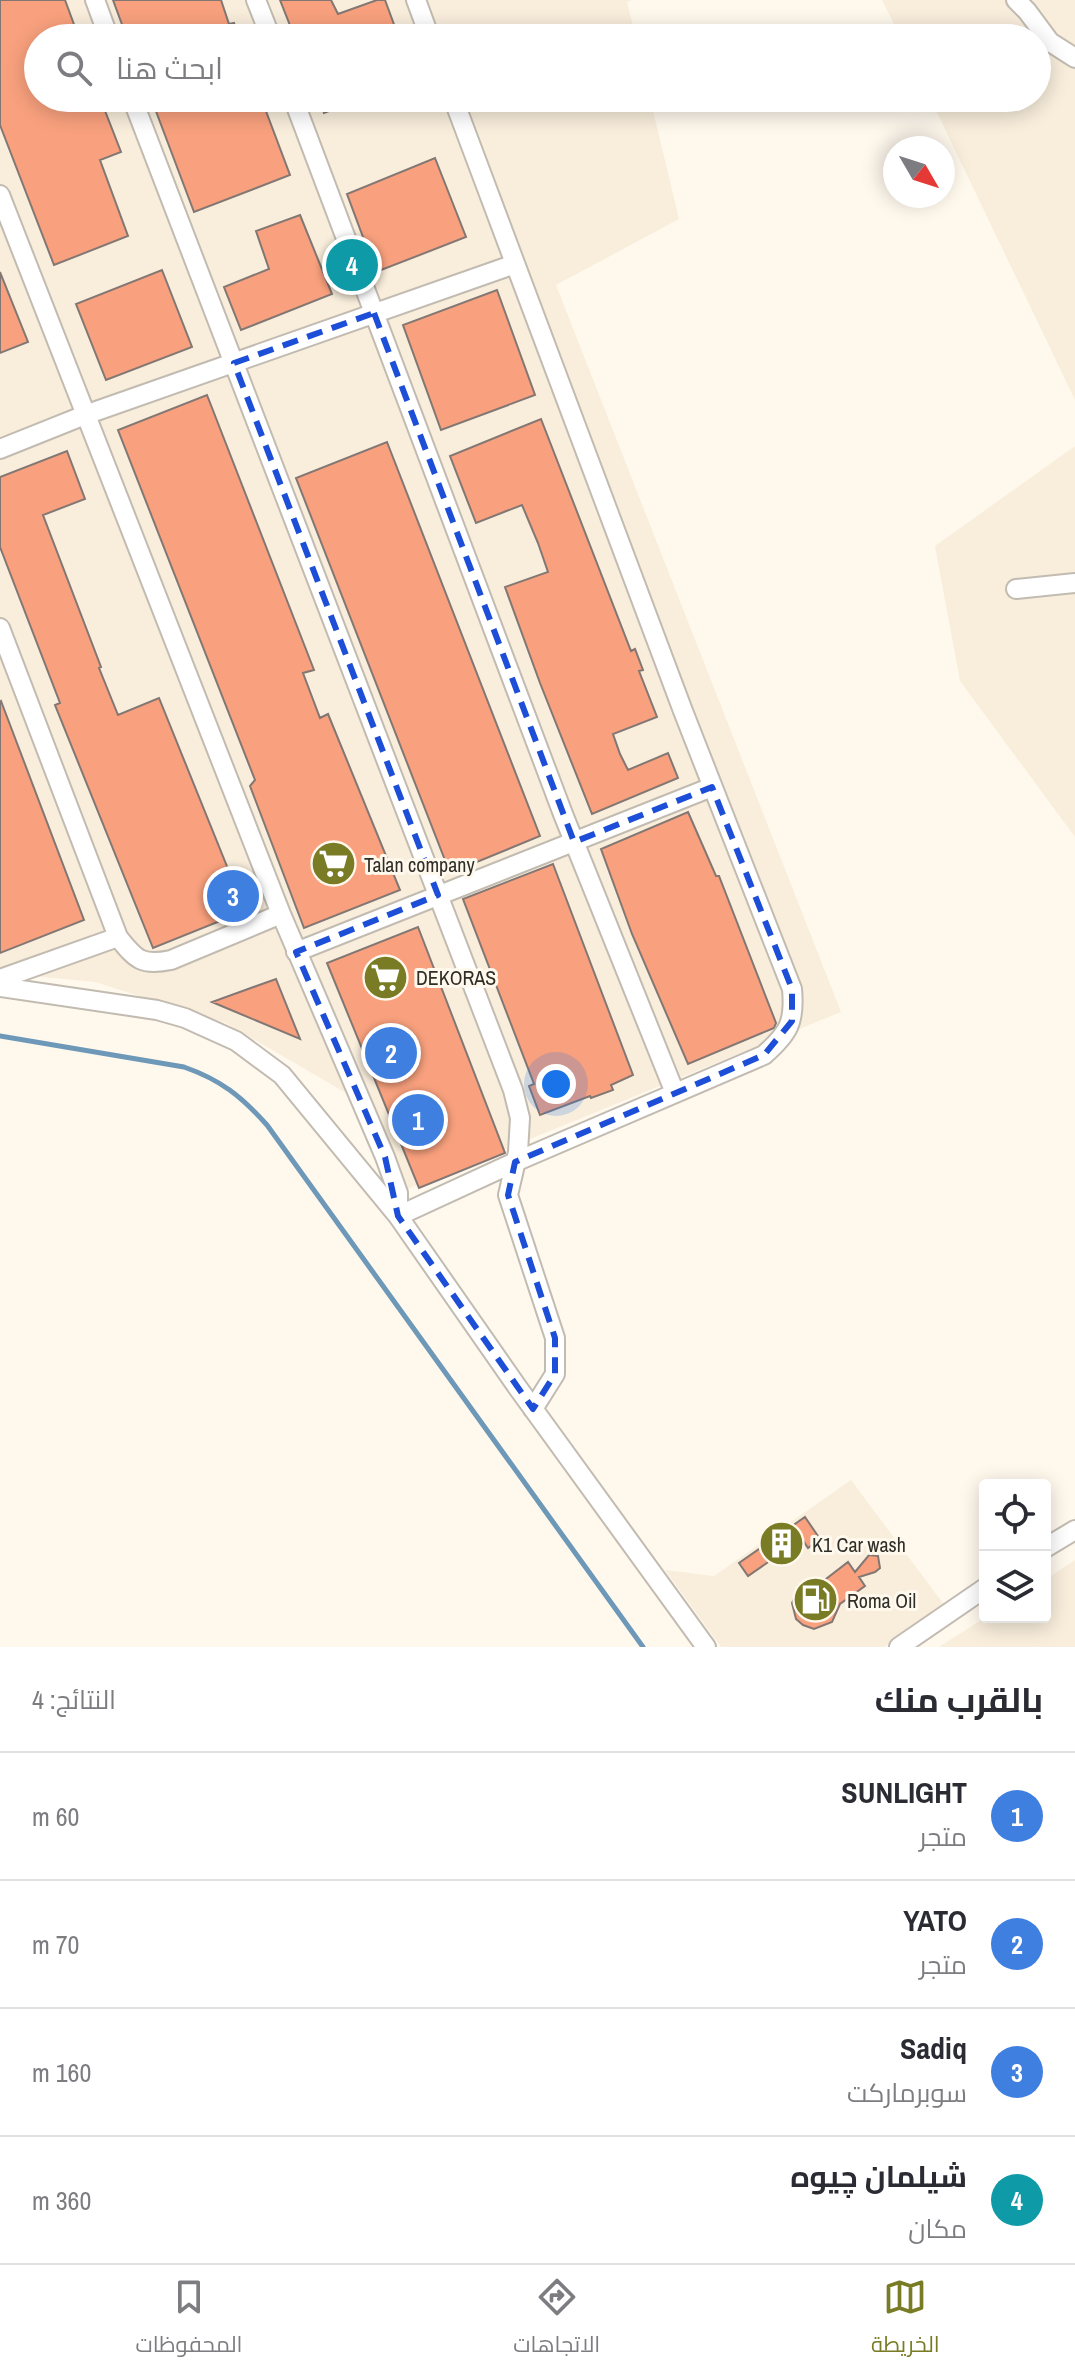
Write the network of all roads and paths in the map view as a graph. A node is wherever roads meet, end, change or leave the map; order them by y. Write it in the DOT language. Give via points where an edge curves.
graph roads {
  1 [pos="95,0"];
  2 [pos="256,0"];
  3 [pos="416,0"];
  4 [pos="1016,0"];
  5 [pos="104,24"];
  6 [pos="265,24"];
  7 [pos="425,24"];
  8 [pos="1031,24"];
  9 [pos="1051,47"];
  10 [pos="1075,58"];
  11 [pos="137,112"];
  12 [pos="298,112"];
  13 [pos="458,112"];
  14 [pos="0,195"];
  15 [pos="515,264"];
  16 [pos="374,313"];
  17 [pos="234,363"];
  18 [pos="85,415"];
  19 [pos="0,449"];
  20 [pos="1075,583"];
  21 [pos="1016,589"];
  22 [pos="0,628"];
  23 [pos="712,787"];
  24 [pos="574,842"];
  25 [pos="438,895"];
  26 [pos="281,914"];
  27 [pos="118,937"];
  28 [pos="296,952"];
  29 [pos="0,979"];
  30 [pos="0,987"];
  31 [pos="675,1093"];
  32 [pos="515,1162"];
  33 [pos="398,1216"];
  34 [pos="533,1409"];
  35 [pos="1075,1530"];
  36 [pos="1051,1544"];
  37 [pos="979,1592"];
  38 [pos="706,1647"];
  39 [pos="899,1647"];
  1 -- 5 [label="street"];
  2 -- 6 [label="street"];
  3 -- 7 [label="street"];
  4 -- 8 [label="street"];
  9 -- 10 [label="street"];
  11 -- 17 [label="street"];
  12 -- 16 [label="street"];
  13 -- 15 [label="street"];
  14 -- 18 [label="street"];
  15 -- 16 [label="street"];
  15 -- 23 [label="street"];
  16 -- 17 [label="street"];
  16 -- 24 [label="street"];
  17 -- 18 [label="street"];
  17 -- 25 [label="street"];
  18 -- 19 [label="street"];
  18 -- 26 [label="street"];
  20 -- 21 [label="street"];
  22 -- 27 [label="street"];
  23 -- 24 [label="street"];
  23 -- 31 [label="street" via="792,989 792,1021 764,1055"];
  24 -- 25 [label="street"];
  24 -- 31 [label="street"];
  25 -- 28 [label="street"];
  25 -- 32 [label="street" via="513,1090 520,1118"];
  26 -- 27 [label="street" via="156,963 141,961"];
  26 -- 28 [label="street"];
  27 -- 29 [label="street"];
  28 -- 33 [label="street" via="385,1157 398,1193"];
  30 -- 33 [label="street" via="157,1010 236,1041 282,1075"];
  31 -- 32 [label="street"];
  32 -- 33 [label="street"];
  32 -- 34 [label="street" via="508,1195 555,1338 555,1374"];
  33 -- 34 [label="street"];
  34 -- 38 [label="street"];
  35 -- 36 [label="street"];
  37 -- 39 [label="street"];
}
